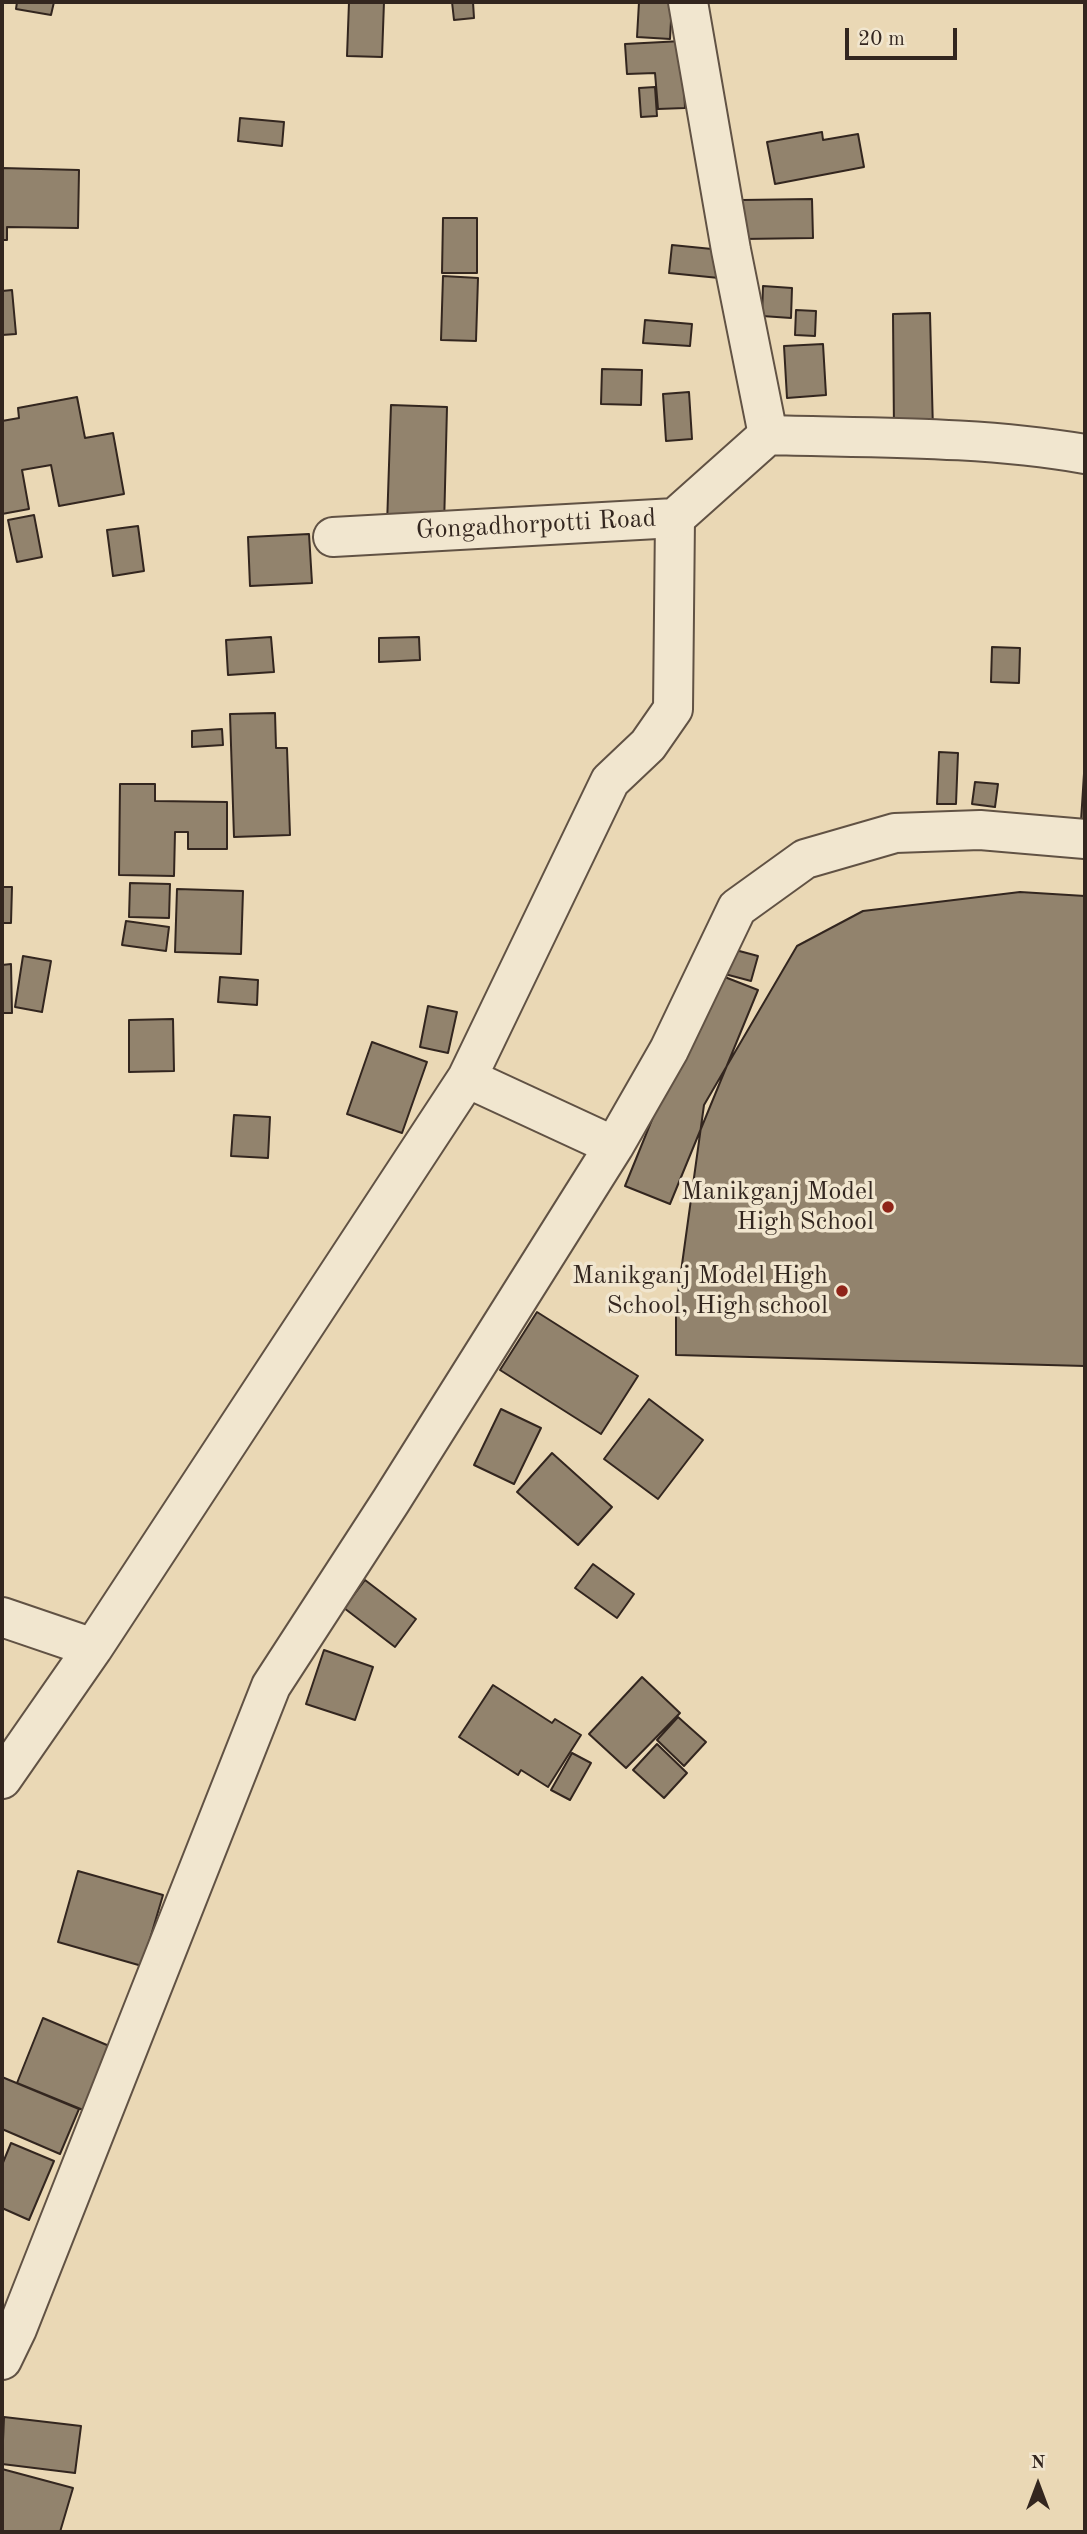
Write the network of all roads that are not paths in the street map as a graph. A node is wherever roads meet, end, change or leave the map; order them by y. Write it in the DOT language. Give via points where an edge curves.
graph roads {
  1 [pos="688,2"];
  2 [pos="768,435"];
  3 [pos="1085,454"];
  4 [pos="675,518"];
  5 [pos="333,537"];
  6 [pos="1085,839"];
  7 [pos="478,1082"];
  8 [pos="602,1141"];
  9 [pos="2,1618"];
  10 [pos="93,1648"];
  11 [pos="2,1779"];
  12 [pos="2,2360"];
  1 -- 2 [label="street"];
  2 -- 3 [label="street" via="970,441"];
  2 -- 4 [label="street, Gongadhorpotti Road"];
  4 -- 5 [label="street, Gongadhorpotti Road"];
  4 -- 7 [label="street" via="673,709 648,745 610,781"];
  6 -- 8 [label="street" via="981,830 895,833 805,859 737,908 669,1050"];
  7 -- 8 [label="street"];
  7 -- 10 [label="street"];
  8 -- 12 [label="street" via="391,1501 271,1686"];
  9 -- 10 [label="street"];
  10 -- 11 [label="street"];
}
